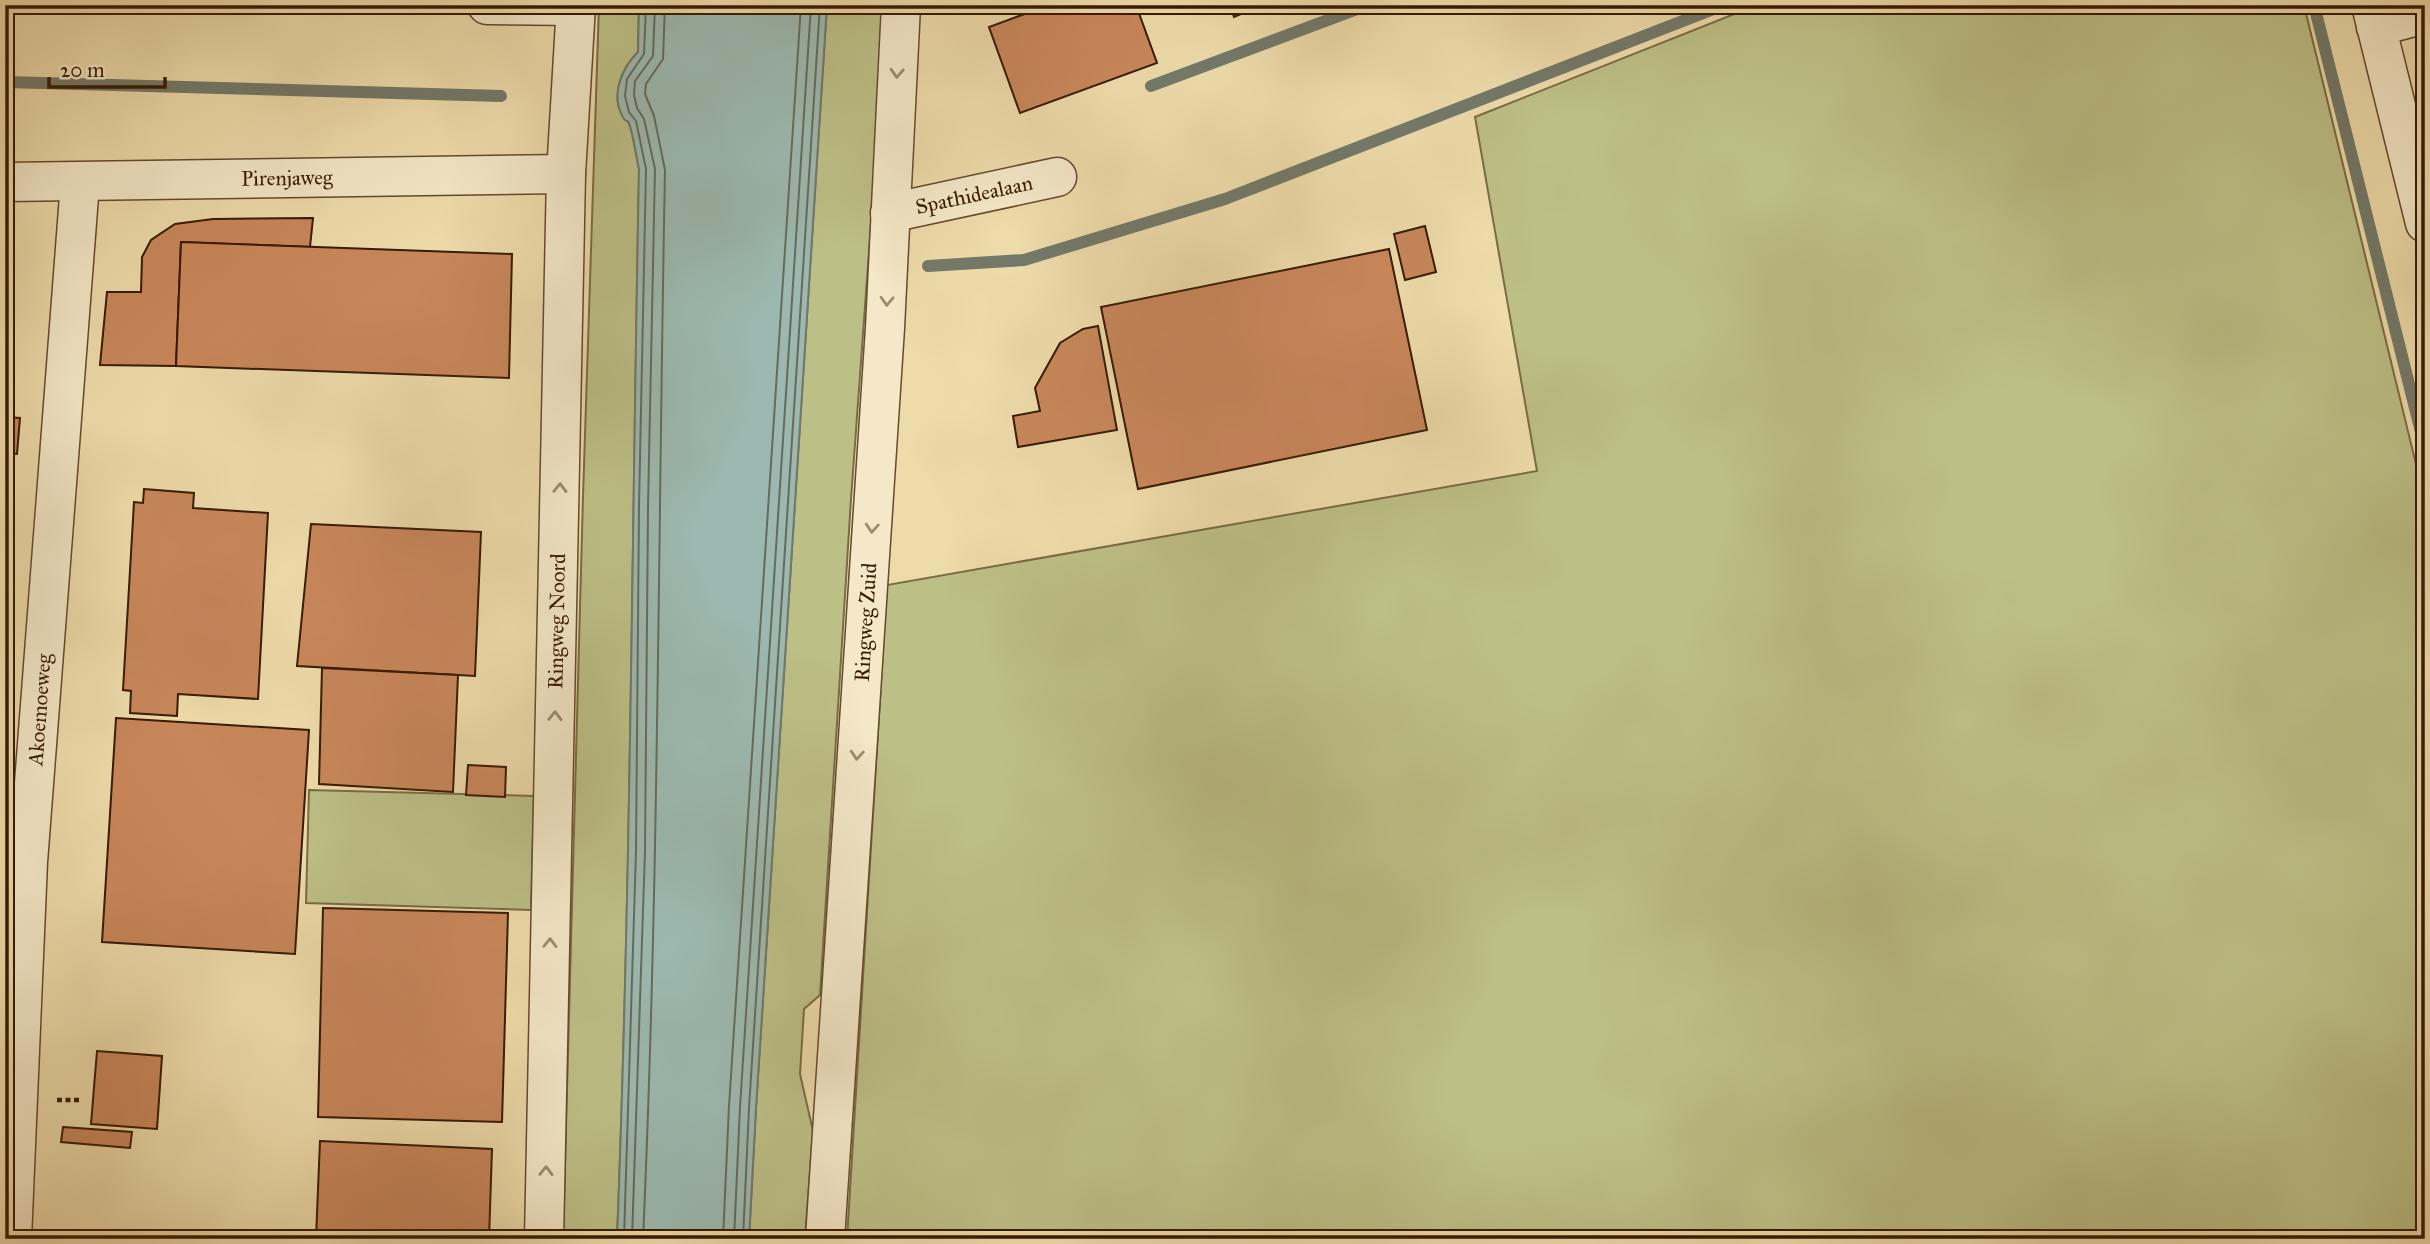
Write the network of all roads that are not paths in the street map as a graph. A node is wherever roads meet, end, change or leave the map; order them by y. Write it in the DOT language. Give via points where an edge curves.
graph roads {
  1 [pos="487,5"];
  2 [pos="901,5"];
  3 [pos="576,6"];
  4 [pos="2392,17"];
  5 [pos="566,174"];
  6 [pos="1056,177"];
  7 [pos="5,183"];
  8 [pos="80,183"];
  9 [pos="890,213"];
  10 [pos="2425,223"];
  11 [pos="17,861"];
  12 [pos="12,1239"];
  13 [pos="544,1239"];
  14 [pos="825,1239"];
  1 -- 3 [label="street"];
  2 -- 9 [label="street, Ringweg Zuid, one-way"];
  3 -- 5 [label="street, Ringweg Noord"];
  4 -- 10 [label="street"];
  5 -- 8 [label="street, Pirenjaweg"];
  13 -- 5 [label="street, Ringweg Noord, one-way"];
  6 -- 9 [label="street, Spathidealaan"];
  7 -- 8 [label="street, Pirenjaweg"];
  8 -- 11 [label="street, Akoemoeweg"];
  9 -- 14 [label="street, Ringweg Zuid, one-way"];
  11 -- 12 [label="street, Akoemoeweg"];
}
